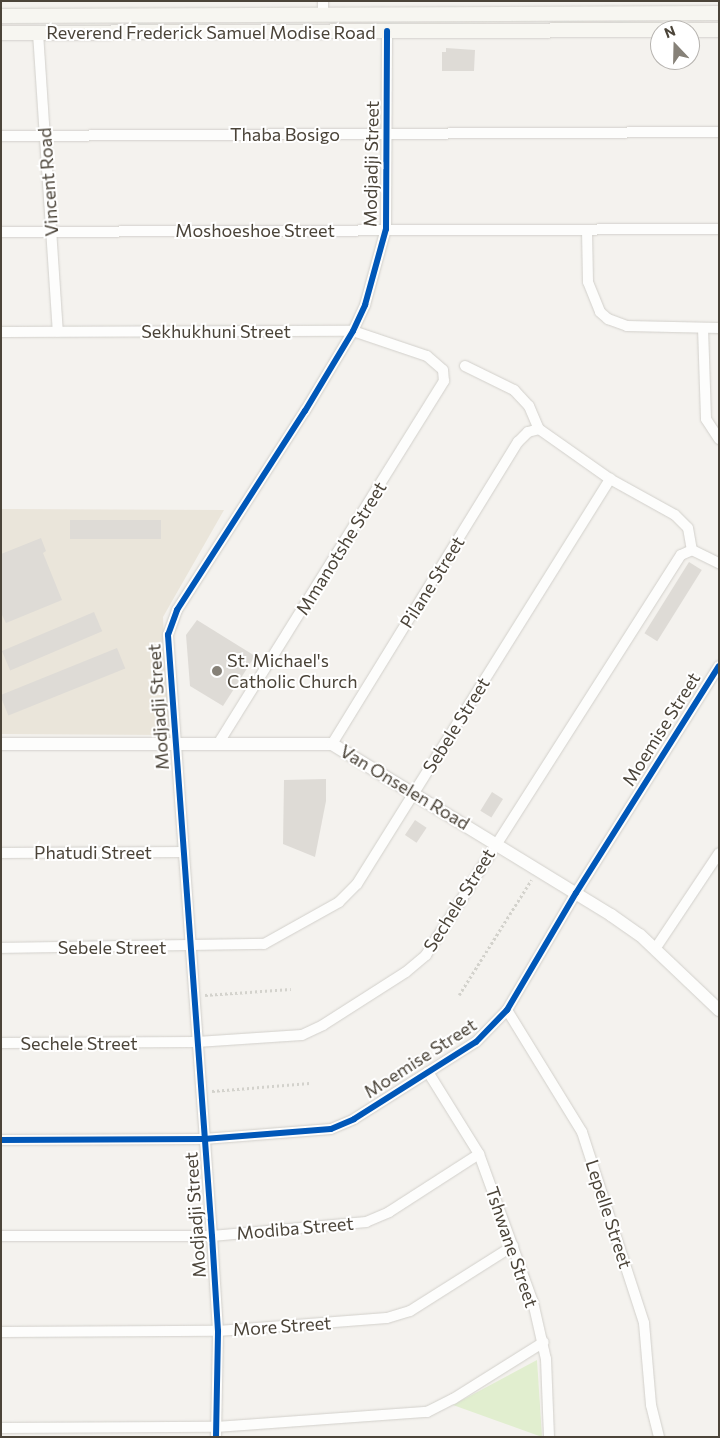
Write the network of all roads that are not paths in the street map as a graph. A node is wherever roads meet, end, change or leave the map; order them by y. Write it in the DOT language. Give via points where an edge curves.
graph roads {
  1 [pos="323,8"];
  2 [pos="719,12"];
  3 [pos="1,16"];
  4 [pos="650,30"];
  5 [pos="700,30"];
  6 [pos="719,30"];
  7 [pos="387,31"];
  8 [pos="1,33"];
  9 [pos="38,33"];
  10 [pos="719,132"];
  11 [pos="387,133"];
  12 [pos="1,136"];
  13 [pos="45,136"];
  14 [pos="386,229"];
  15 [pos="719,229"];
  16 [pos="587,230"];
  17 [pos="1,232"];
  18 [pos="52,232"];
  19 [pos="703,328"];
  20 [pos="719,328"];
  21 [pos="58,331"];
  22 [pos="353,331"];
  23 [pos="1,332"];
  24 [pos="426,356"];
  25 [pos="465,366"];
  26 [pos="539,429"];
  27 [pos="719,439"];
  28 [pos="610,479"];
  29 [pos="692,550"];
  30 [pos="719,563"];
  31 [pos="719,666"];
  32 [pos="219,743"];
  33 [pos="1,744"];
  34 [pos="175,744"];
  35 [pos="332,744"];
  36 [pos="414,792"];
  37 [pos="495,842"];
  38 [pos="184,852"];
  39 [pos="1,853"];
  40 [pos="719,853"];
  41 [pos="576,893"];
  42 [pos="189,947"];
  43 [pos="1,948"];
  44 [pos="655,949"];
  45 [pos="507,1010"];
  46 [pos="719,1010"];
  47 [pos="197,1042"];
  48 [pos="1,1043"];
  49 [pos="428,1072"];
  50 [pos="204,1138"];
  51 [pos="1,1140"];
  52 [pos="479,1154"];
  53 [pos="1,1236"];
  54 [pos="212,1236"];
  55 [pos="513,1246"];
  56 [pos="218,1331"];
  57 [pos="1,1332"];
  58 [pos="544,1342"];
  59 [pos="1,1428"];
  60 [pos="216,1432"];
  61 [pos="549,1437"];
  62 [pos="659,1437"];
  1 -- 2 [label="main road, Reverend Frederick Samuel Modise Road"];
  1 -- 3 [label="main road, Reverend Frederick Samuel Modise Road"];
  4 -- 7 [label="main road, Reverend Frederick Samuel Modise Road"];
  5 -- 6 [label="main road"];
  7 -- 9 [label="main road, Reverend Frederick Samuel Modise Road"];
  7 -- 11 [label="street, Modjadji Street"];
  8 -- 9 [label="main road, Reverend Frederick Samuel Modise Road"];
  9 -- 13 [label="street, Vincent Road"];
  10 -- 11 [label="street, Thaba Bosigo"];
  11 -- 13 [label="street, Thaba Bosigo"];
  11 -- 14 [label="street, Modjadji Street"];
  12 -- 13 [label="street, Thaba Bosigo"];
  13 -- 18 [label="street, Vincent Road"];
  14 -- 16 [label="street, Moshoeshoe Street"];
  14 -- 18 [label="street, Moshoeshoe Street"];
  14 -- 22 [label="street, Modjadji Street" via="365,305"];
  15 -- 16 [label="street, Moshoeshoe Street"];
  16 -- 19 [label="street" via="588,282 600,312 608,319 627,326"];
  17 -- 18 [label="street, Moshoeshoe Street"];
  18 -- 21 [label="street, Vincent Road"];
  19 -- 20 [label="street"];
  19 -- 27 [label="street" via="706,419"];
  21 -- 22 [label="street, Sekhukhuni Street"];
  21 -- 23 [label="street, Sekhukhuni Street"];
  22 -- 24 [label="street, Sekhukhuni Street"];
  22 -- 34 [label="street, Modjadji Street" via="174,616 168,635"];
  24 -- 32 [label="street, Mmanotshe Street" via="439,364 444,381"];
  25 -- 26 [label="street" via="514,390 529,406"];
  26 -- 28 [label="street"];
  26 -- 35 [label="street, Pilane Street" via="528,432 518,442"];
  28 -- 29 [label="street" via="675,515 688,528"];
  28 -- 36 [label="street, Sebele Street"];
  29 -- 30 [label="street"];
  29 -- 37 [label="street, Sechele Street" via="681,555"];
  31 -- 41 [label="street, Moemise Street"];
  32 -- 34 [label="street, Van Onselen Road"];
  32 -- 35 [label="street, Van Onselen Road"];
  33 -- 34 [label="street, Van Onselen Road"];
  34 -- 38 [label="street, Modjadji Street"];
  35 -- 36 [label="street, Van Onselen Road"];
  36 -- 37 [label="street, Van Onselen Road"];
  36 -- 42 [label="street, Sebele Street" via="357,884 339,902 264,944"];
  37 -- 41 [label="street, Van Onselen Road"];
  37 -- 47 [label="street, Sechele Street" via="426,955 406,972 310,1032"];
  38 -- 39 [label="street, Phatudi Street"];
  38 -- 42 [label="street, Modjadji Street"];
  40 -- 44 [label="street"];
  41 -- 44 [label="street, Van Onselen Road" via="625,924"];
  41 -- 45 [label="street, Moemise Street"];
  42 -- 43 [label="street, Sebele Street"];
  42 -- 47 [label="street, Modjadji Street"];
  44 -- 46 [label="street, Van Onselen Road"];
  45 -- 49 [label="street, Moemise Street" via="476,1042"];
  45 -- 62 [label="street, Lepelle Street" via="582,1132 638,1299 648,1355 651,1405"];
  47 -- 48 [label="street, Sechele Street"];
  47 -- 50 [label="street, Modjadji Street"];
  49 -- 50 [label="street, Moemise Street" via="354,1119 331,1129"];
  49 -- 52 [label="street, Tshwane Street"];
  50 -- 51 [label="street, Moemise Street"];
  50 -- 54 [label="street, Modjadji Street"];
  52 -- 54 [label="street, Modiba Street" via="389,1212 366,1222"];
  52 -- 55 [label="street, Tshwane Street"];
  53 -- 54 [label="street, Modiba Street"];
  54 -- 56 [label="street, Modjadji Street"];
  55 -- 56 [label="street, More Street" via="442,1292 400,1314 360,1321"];
  55 -- 58 [label="street, Tshwane Street"];
  56 -- 57 [label="street, More Street"];
  56 -- 60 [label="street, Modjadji Street"];
  58 -- 60 [label="street" via="427,1412"];
  58 -- 61 [label="street, Tshwane Street"];
  59 -- 60 [label="street"];
}
